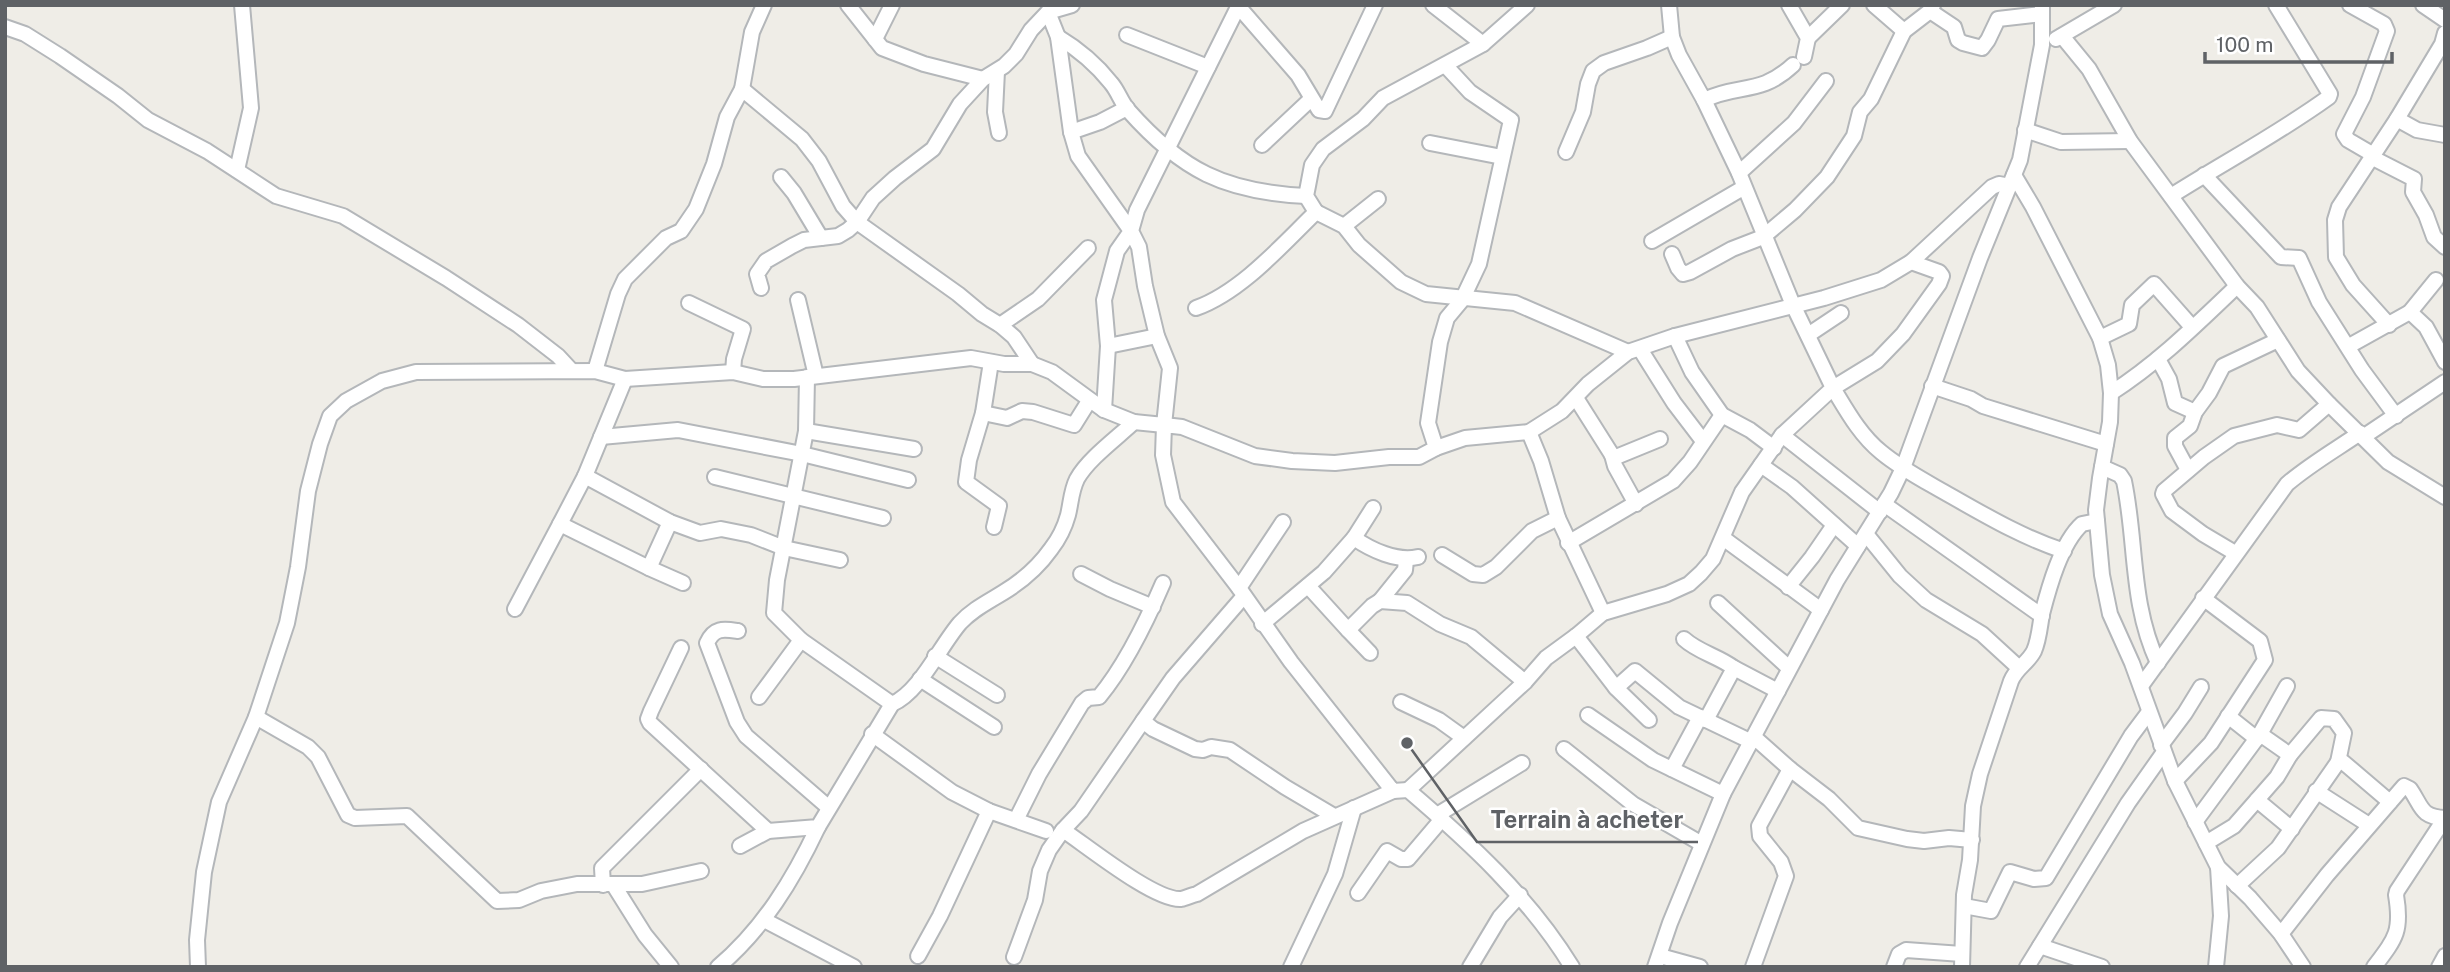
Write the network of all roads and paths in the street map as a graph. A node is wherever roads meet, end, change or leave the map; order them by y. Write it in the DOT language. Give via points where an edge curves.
graph roads {
  1 [pos="242,5"];
  2 [pos="764,5"];
  3 [pos="848,5"];
  4 [pos="892,5"];
  5 [pos="1072,5"];
  6 [pos="1375,5"];
  7 [pos="1433,5"];
  8 [pos="1527,5"];
  9 [pos="1669,5"];
  10 [pos="1842,5"];
  11 [pos="1874,5"];
  12 [pos="2114,5"];
  13 [pos="2276,5"];
  14 [pos="2350,5"];
  15 [pos="2423,5"];
  16 [pos="1239,6"];
  17 [pos="1044,7"];
  18 [pos="1795,8"];
  19 [pos="1931,8"];
  20 [pos="2042,10"];
  21 [pos="2445,20"];
  22 [pos="5,27"];
  23 [pos="1904,31"];
  24 [pos="2445,33"];
  25 [pos="1127,35"];
  26 [pos="2062,36"];
  27 [pos="1058,37"];
  28 [pos="1672,37"];
  29 [pos="875,38"];
  30 [pos="1808,38"];
  31 [pos="1483,44"];
  32 [pos="2042,45"];
  33 [pos="1445,65"];
  34 [pos="1208,67"];
  35 [pos="997,71"];
  36 [pos="983,79"];
  37 [pos="1826,81"];
  38 [pos="742,89"];
  39 [pos="1311,99"];
  40 [pos="1704,100"];
  41 [pos="1127,108"];
  42 [pos="2397,119"];
  43 [pos="2025,130"];
  44 [pos="2441,131"];
  45 [pos="1072,132"];
  46 [pos="999,133"];
  47 [pos="2130,141"];
  48 [pos="1430,143"];
  49 [pos="1262,145"];
  50 [pos="1168,150"];
  51 [pos="1566,152"];
  52 [pos="2372,156"];
  53 [pos="1502,157"];
  54 [pos="237,170"];
  55 [pos="2204,175"];
  56 [pos="781,177"];
  57 [pos="1741,181"];
  58 [pos="2012,181"];
  59 [pos="1306,196"];
  60 [pos="2171,196"];
  61 [pos="1378,199"];
  62 [pos="1316,212"];
  63 [pos="857,222"];
  64 [pos="1344,226"];
  65 [pos="1131,231"];
  66 [pos="1763,237"];
  67 [pos="821,238"];
  68 [pos="1652,241"];
  69 [pos="2445,247"];
  70 [pos="1088,248"];
  71 [pos="1672,254"];
  72 [pos="1911,262"];
  73 [pos="2436,279"];
  74 [pos="2237,286"];
  75 [pos="761,288"];
  76 [pos="798,300"];
  77 [pos="1462,300"];
  78 [pos="689,303"];
  79 [pos="1793,305"];
  80 [pos="1196,309"];
  81 [pos="2410,312"];
  82 [pos="1841,313"];
  83 [pos="1000,325"];
  84 [pos="2389,325"];
  85 [pos="2192,327"];
  86 [pos="1808,335"];
  87 [pos="1157,336"];
  88 [pos="1675,336"];
  89 [pos="2100,338"];
  90 [pos="2278,340"];
  91 [pos="1108,346"];
  92 [pos="2349,346"];
  93 [pos="1634,350"];
  94 [pos="2158,359"];
  95 [pos="991,362"];
  96 [pos="2445,362"];
  97 [pos="1032,363"];
  98 [pos="570,370"];
  99 [pos="595,371"];
  100 [pos="733,372"];
  101 [pos="812,377"];
  102 [pos="625,379"];
  103 [pos="2445,382"];
  104 [pos="1932,386"];
  105 [pos="1833,388"];
  106 [pos="2111,393"];
  107 [pos="1576,398"];
  108 [pos="1089,401"];
  109 [pos="2329,404"];
  110 [pos="1104,410"];
  111 [pos="2195,412"];
  112 [pos="983,413"];
  113 [pos="1722,415"];
  114 [pos="2396,416"];
  115 [pos="1134,422"];
  116 [pos="1164,425"];
  117 [pos="806,431"];
  118 [pos="1529,432"];
  119 [pos="1782,435"];
  120 [pos="2361,435"];
  121 [pos="601,438"];
  122 [pos="1660,439"];
  123 [pos="1703,441"];
  124 [pos="2106,444"];
  125 [pos="1773,448"];
  126 [pos="915,449"];
  127 [pos="1436,449"];
  128 [pos="802,454"];
  129 [pos="1612,455"];
  130 [pos="1761,465"];
  131 [pos="2102,467"];
  132 [pos="1903,468"];
  133 [pos="2188,470"];
  134 [pos="585,476"];
  135 [pos="715,477"];
  136 [pos="908,480"];
  137 [pos="794,496"];
  138 [pos="2445,497"];
  139 [pos="1636,504"];
  140 [pos="1373,508"];
  141 [pos="1882,508"];
  142 [pos="883,518"];
  143 [pos="1558,519"];
  144 [pos="2097,521"];
  145 [pos="670,522"];
  146 [pos="1283,522"];
  147 [pos="559,524"];
  148 [pos="1834,524"];
  149 [pos="994,527"];
  150 [pos="1354,538"];
  151 [pos="1723,538"];
  152 [pos="1862,540"];
  153 [pos="1568,543"];
  154 [pos="784,548"];
  155 [pos="2064,551"];
  156 [pos="2235,553"];
  157 [pos="1442,555"];
  158 [pos="840,560"];
  159 [pos="649,568"];
  160 [pos="1081,574"];
  161 [pos="683,583"];
  162 [pos="1163,583"];
  163 [pos="1308,586"];
  164 [pos="1788,587"];
  165 [pos="1241,592"];
  166 [pos="2203,598"];
  167 [pos="1380,601"];
  168 [pos="1718,603"];
  169 [pos="1153,607"];
  170 [pos="515,609"];
  171 [pos="1821,610"];
  172 [pos="1603,613"];
  173 [pos="2042,615"];
  174 [pos="1262,624"];
  175 [pos="1348,630"];
  176 [pos="738,631"];
  177 [pos="1576,636"];
  178 [pos="1684,639"];
  179 [pos="801,640"];
  180 [pos="681,648"];
  181 [pos="1370,653"];
  182 [pos="935,656"];
  183 [pos="2158,663"];
  184 [pos="2018,667"];
  185 [pos="1734,668"];
  186 [pos="1789,668"];
  187 [pos="919,679"];
  188 [pos="1525,681"];
  189 [pos="2141,686"];
  190 [pos="2287,686"];
  191 [pos="2201,687"];
  192 [pos="1616,688"];
  193 [pos="1778,691"];
  194 [pos="997,695"];
  195 [pos="759,697"];
  196 [pos="1401,702"];
  197 [pos="892,704"];
  198 [pos="2149,712"];
  199 [pos="1588,715"];
  200 [pos="2228,716"];
  201 [pos="257,717"];
  202 [pos="1703,718"];
  203 [pos="1649,720"];
  204 [pos="1143,721"];
  205 [pos="994,727"];
  206 [pos="872,734"];
  207 [pos="2258,736"];
  208 [pos="1464,738"];
  209 [pos="1753,739"];
  210 [pos="1564,749"];
  211 [pos="2162,749"];
  212 [pos="2290,755"];
  213 [pos="2338,762"];
  214 [pos="1522,763"];
  215 [pos="701,769"];
  216 [pos="1672,769"];
  217 [pos="1790,769"];
  218 [pos="2175,781"];
  219 [pos="1408,790"];
  220 [pos="1393,791"];
  221 [pos="2316,791"];
  222 [pos="1723,794"];
  223 [pos="2257,800"];
  224 [pos="2390,802"];
  225 [pos="828,807"];
  226 [pos="1354,808"];
  227 [pos="989,811"];
  228 [pos="1334,816"];
  229 [pos="1440,817"];
  230 [pos="2445,818"];
  231 [pos="1016,820"];
  232 [pos="2195,822"];
  233 [pos="2369,825"];
  234 [pos="818,827"];
  235 [pos="2292,829"];
  236 [pos="1063,830"];
  237 [pos="768,831"];
  238 [pos="1046,831"];
  239 [pos="1972,840"];
  240 [pos="2206,843"];
  241 [pos="1702,844"];
  242 [pos="740,846"];
  243 [pos="2218,867"];
  244 [pos="701,871"];
  245 [pos="608,885"];
  246 [pos="2237,886"];
  247 [pos="1358,893"];
  248 [pos="1520,895"];
  249 [pos="1964,906"];
  250 [pos="764,920"];
  251 [pos="2281,934"];
  252 [pos="2040,946"];
  253 [pos="918,956"];
  254 [pos="2445,956"];
  255 [pos="1014,957"];
  256 [pos="1962,960"];
  257 [pos="1657,961"];
  258 [pos="1476,965"];
  259 [pos="198,967"];
  260 [pos="671,967"];
  261 [pos="719,967"];
  262 [pos="855,967"];
  263 [pos="1291,967"];
  264 [pos="1572,967"];
  265 [pos="1700,967"];
  266 [pos="1753,967"];
  267 [pos="1894,967"];
  268 [pos="2027,967"];
  269 [pos="2102,967"];
  270 [pos="2216,967"];
  271 [pos="2303,967"];
  272 [pos="2374,967"];
  273 [pos="2439,967"];
  1 -- 54 [label="street" via="251,108"];
  2 -- 38 [label="street" via="752,32"];
  3 -- 29 [label="street"];
  4 -- 29 [label="street"];
  5 -- 17 [label="street"];
  6 -- 39 [label="street" via="1330,104 1325,111 1319,110"];
  7 -- 31 [label="street"];
  8 -- 31 [label="street"];
  9 -- 28 [label="street"];
  10 -- 30 [label="street"];
  11 -- 23 [label="street"];
  12 -- 26 [label="street"];
  13 -- 55 [label="street" via="2329,97"];
  14 -- 52 [label="street" via="2384,24 2387,31 2344,134"];
  15 -- 21 [label="street"];
  16 -- 34 [label="street"];
  16 -- 39 [label="street" via="1298,75"];
  17 -- 27 [label="street"];
  17 -- 35 [label="street" via="1016,54"];
  18 -- 30 [label="street"];
  19 -- 20 [label="street" via="1954,27 1958,40 1982,48 1998,19"];
  19 -- 23 [label="street"];
  20 -- 32 [label="street"];
  22 -- 54 [label="street" via="24,34 148,120"];
  23 -- 66 [label="street" via="1839,161 1815,190"];
  24 -- 42 [label="street"];
  25 -- 34 [label="street"];
  26 -- 32 [label="street"];
  26 -- 47 [label="street" via="2089,69"];
  27 -- 41 [label="street" via="1090,60 1113,84"];
  27 -- 45 [label="street"];
  28 -- 40 [label="street"];
  28 -- 51 [label="street" via="1593,71"];
  29 -- 36 [label="street" via="882,48 897,55"];
  30 -- 40 [label="street" via="1798,61 1767,84"];
  31 -- 33 [label="street"];
  32 -- 43 [label="street"];
  33 -- 53 [label="street" via="1470,92 1511,120"];
  33 -- 59 [label="street" via="1383,98 1323,149 1312,165"];
  34 -- 50 [label="street"];
  35 -- 36 [label="street"];
  35 -- 46 [label="street"];
  36 -- 63 [label="street" via="955,111 933,149 873,198"];
  37 -- 57 [label="street"];
  38 -- 63 [label="street" via="802,139"];
  38 -- 99 [label="street" via="688,223 666,238 620,287"];
  39 -- 49 [label="street"];
  40 -- 57 [label="street"];
  41 -- 45 [label="street"];
  41 -- 50 [label="street"];
  42 -- 44 [label="street" via="2417,130"];
  42 -- 52 [label="street"];
  43 -- 47 [label="street" via="2061,142"];
  43 -- 58 [label="street"];
  45 -- 65 [label="street" via="1078,156"];
  47 -- 60 [label="street"];
  48 -- 53 [label="street"];
  50 -- 59 [label="street" via="1193,167 1246,190"];
  50 -- 65 [label="street"];
  52 -- 69 [label="street" via="2414,179 2413,192 2434,237"];
  52 -- 84 [label="street" via="2336,214 2335,254 2353,285"];
  53 -- 77 [label="street" via="1479,264"];
  54 -- 98 [label="street" via="276,196 343,216 383,240 518,324"];
  55 -- 60 [label="street"];
  55 -- 92 [label="street" via="2281,257 2299,258 2319,302"];
  56 -- 67 [label="street"];
  57 -- 66 [label="street"];
  57 -- 68 [label="street"];
  58 -- 72 [label="street" via="1992,187"];
  58 -- 89 [label="street" via="2034,207"];
  58 -- 104 [label="street"];
  59 -- 62 [label="street"];
  60 -- 74 [label="street"];
  61 -- 64 [label="street"];
  62 -- 64 [label="street"];
  62 -- 80 [label="street" via="1250,274"];
  63 -- 67 [label="street" via="838,236"];
  63 -- 83 [label="street"];
  64 -- 77 [label="street" via="1401,282 1426,295"];
  65 -- 87 [label="street" via="1139,247"];
  65 -- 91 [label="street" via="1117,251 1104,300"];
  66 -- 71 [label="street" via="1683,274"];
  66 -- 79 [label="street"];
  67 -- 75 [label="street" via="804,240 766,261 757,274"];
  70 -- 83 [label="street" via="1038,299"];
  72 -- 79 [label="street" via="1881,279"];
  72 -- 105 [label="street" via="1939,272 1939,284 1877,361"];
  73 -- 81 [label="street"];
  74 -- 85 [label="street"];
  74 -- 90 [label="street"];
  76 -- 101 [label="street"];
  77 -- 93 [label="street" via="1515,303"];
  77 -- 127 [label="street" via="1447,318 1440,342 1428,423"];
  78 -- 100 [label="street" via="743,329"];
  79 -- 86 [label="street"];
  79 -- 88 [label="street"];
  81 -- 84 [label="street"];
  81 -- 96 [label="street" via="2426,327"];
  82 -- 86 [label="street"];
  83 -- 97 [label="street"];
  84 -- 92 [label="street"];
  85 -- 89 [label="street" via="2154,285 2132,305 2129,324"];
  85 -- 94 [label="street"];
  86 -- 105 [label="street"];
  87 -- 91 [label="street"];
  87 -- 116 [label="street" via="1170,368"];
  88 -- 93 [label="street"];
  88 -- 113 [label="street" via="1692,372"];
  89 -- 106 [label="street"];
  90 -- 109 [label="street" via="2298,371"];
  90 -- 111 [label="street" via="2223,366"];
  91 -- 110 [label="street"];
  92 -- 114 [label="street"];
  93 -- 107 [label="street"];
  93 -- 123 [label="street"];
  94 -- 106 [label="street"];
  94 -- 111 [label="street" via="2175,403"];
  95 -- 97 [label="street"];
  95 -- 101 [label="street" via="971,358"];
  95 -- 112 [label="street"];
  97 -- 108 [label="street" via="1052,372"];
  98 -- 99 [label="street"];
  98 -- 201 [label="street" via="416,372 382,381 346,401 330,416 308,491 287,623"];
  99 -- 102 [label="street"];
  100 -- 101 [label="street" via="763,379"];
  100 -- 102 [label="street"];
  101 -- 117 [label="street"];
  102 -- 121 [label="street"];
  103 -- 114 [label="street"];
  104 -- 124 [label="street"];
  104 -- 132 [label="street"];
  105 -- 119 [label="street"];
  105 -- 132 [label="street" via="1852,420"];
  106 -- 124 [label="street"];
  107 -- 118 [label="street"];
  107 -- 129 [label="street"];
  108 -- 110 [label="street"];
  108 -- 112 [label="street" via="1074,425 1033,412 1007,418"];
  109 -- 120 [label="street"];
  109 -- 133 [label="street" via="2302,429 2277,425 2234,436"];
  110 -- 115 [label="street"];
  111 -- 133 [label="street" via="2190,426 2175,438"];
  112 -- 149 [label="street" via="966,482 999,506"];
  113 -- 123 [label="street"];
  113 -- 125 [label="street"];
  114 -- 120 [label="street"];
  115 -- 116 [label="street"];
  115 -- 182 [label="street" via="1077,479 1068,516 1036,568 977,608"];
  116 -- 127 [label="street" via="1182,427 1255,456 1292,461 1419,457"];
  116 -- 165 [label="street" via="1163,455 1173,502"];
  117 -- 126 [label="street"];
  117 -- 128 [label="street"];
  118 -- 127 [label="street" via="1465,438"];
  118 -- 143 [label="street"];
  119 -- 125 [label="street"];
  119 -- 141 [label="street"];
  120 -- 138 [label="street" via="2388,461"];
  120 -- 156 [label="street" via="2287,484"];
  121 -- 128 [label="street" via="678,430"];
  121 -- 134 [label="street"];
  122 -- 129 [label="street"];
  123 -- 139 [label="street" via="1674,481"];
  124 -- 131 [label="street"];
  125 -- 130 [label="street"];
  128 -- 136 [label="street"];
  128 -- 137 [label="street"];
  129 -- 139 [label="street"];
  130 -- 148 [label="street"];
  130 -- 151 [label="street" via="1742,492"];
  131 -- 144 [label="street"];
  131 -- 183 [label="street" via="2123,481 2136,590"];
  132 -- 141 [label="street"];
  132 -- 155 [label="street" via="1996,522"];
  133 -- 156 [label="street" via="2164,491 2170,510"];
  134 -- 145 [label="street"];
  134 -- 147 [label="street"];
  135 -- 137 [label="street"];
  137 -- 142 [label="street"];
  137 -- 154 [label="street"];
  139 -- 153 [label="street"];
  140 -- 150 [label="street"];
  141 -- 152 [label="street"];
  141 -- 173 [label="street"];
  143 -- 153 [label="street"];
  143 -- 157 [label="street" via="1532,531 1483,575"];
  144 -- 155 [label="street" via="2080,526"];
  144 -- 189 [label="street" via="2109,614"];
  145 -- 154 [label="street" via="699,533 721,529"];
  145 -- 159 [label="street"];
  146 -- 165 [label="street"];
  147 -- 159 [label="street"];
  147 -- 170 [label="street"];
  148 -- 152 [label="street"];
  148 -- 164 [label="street"];
  150 -- 163 [label="street"];
  150 -- 167 [label="street" via="1368,548 1412,559"];
  151 -- 164 [label="street"];
  151 -- 172 [label="street" via="1713,559 1689,584"];
  152 -- 171 [label="street"];
  152 -- 184 [label="street" via="1926,600 1982,634"];
  153 -- 172 [label="street"];
  154 -- 158 [label="street"];
  154 -- 179 [label="street" via="774,613"];
  155 -- 173 [label="street"];
  156 -- 166 [label="street"];
  159 -- 161 [label="street"];
  160 -- 169 [label="street"];
  162 -- 169 [label="street"];
  163 -- 174 [label="street"];
  163 -- 175 [label="street"];
  164 -- 171 [label="street"];
  165 -- 174 [label="street"];
  165 -- 204 [label="street"];
  166 -- 183 [label="street"];
  166 -- 200 [label="street" via="2263,646 2264,665"];
  167 -- 175 [label="street"];
  167 -- 188 [label="street" via="1407,603 1471,637"];
  168 -- 186 [label="street"];
  169 -- 231 [label="street" via="1104,691 1082,703"];
  171 -- 186 [label="street"];
  172 -- 177 [label="street"];
  173 -- 184 [label="street" via="2035,648"];
  174 -- 220 [label="street"];
  175 -- 181 [label="street"];
  176 -- 225 [label="street" via="715,631 707,643 737,722 746,736"];
  177 -- 188 [label="street"];
  177 -- 192 [label="street"];
  178 -- 185 [label="street"];
  179 -- 195 [label="street"];
  179 -- 197 [label="street"];
  180 -- 215 [label="street" via="648,719"];
  182 -- 187 [label="street"];
  182 -- 194 [label="street"];
  183 -- 189 [label="street"];
  184 -- 239 [label="street" via="1980,774"];
  185 -- 193 [label="street"];
  185 -- 202 [label="street"];
  186 -- 193 [label="street"];
  187 -- 197 [label="street"];
  187 -- 205 [label="street"];
  188 -- 208 [label="street"];
  189 -- 198 [label="street"];
  190 -- 207 [label="street"];
  191 -- 211 [label="street"];
  192 -- 202 [label="street" via="1635,671 1679,707"];
  192 -- 203 [label="street"];
  193 -- 209 [label="street"];
  196 -- 208 [label="street"];
  197 -- 206 [label="street"];
  198 -- 211 [label="street"];
  198 -- 249 [label="street" via="2046,878 2010,872 1991,911"];
  199 -- 216 [label="street"];
  200 -- 207 [label="street"];
  200 -- 218 [label="street" via="2211,743"];
  201 -- 245 [label="street" via="318,757 348,815 407,816 497,901 519,900 577,884"];
  201 -- 259 [label="street" via="219,802 204,872"];
  202 -- 209 [label="street"];
  202 -- 216 [label="street"];
  204 -- 228 [label="street" via="1195,749 1230,750"];
  204 -- 236 [label="street"];
  206 -- 225 [label="street"];
  206 -- 227 [label="street" via="952,792"];
  207 -- 212 [label="street"];
  207 -- 232 [label="street"];
  208 -- 219 [label="street"];
  209 -- 217 [label="street"];
  209 -- 222 [label="street"];
  210 -- 241 [label="street" via="1633,804"];
  211 -- 218 [label="street"];
  211 -- 252 [label="street"];
  212 -- 213 [label="street" via="2321,718 2328,717 2344,733"];
  212 -- 223 [label="street"];
  213 -- 221 [label="street"];
  213 -- 224 [label="street"];
  214 -- 229 [label="street"];
  215 -- 237 [label="street"];
  215 -- 245 [label="street" via="602,869"];
  216 -- 222 [label="street"];
  217 -- 239 [label="street" via="1858,828 1907,839"];
  217 -- 266 [label="street" via="1759,826 1760,836 1786,876"];
  218 -- 232 [label="street"];
  219 -- 220 [label="street"];
  219 -- 229 [label="street"];
  220 -- 226 [label="street"];
  221 -- 233 [label="street"];
  221 -- 235 [label="street"];
  222 -- 241 [label="street"];
  223 -- 235 [label="street"];
  223 -- 240 [label="street" via="2234,826"];
  224 -- 230 [label="street" via="2404,786 2423,812"];
  224 -- 233 [label="street"];
  225 -- 234 [label="street"];
  226 -- 228 [label="street"];
  226 -- 263 [label="street" via="1335,874"];
  227 -- 231 [label="street"];
  227 -- 253 [label="street"];
  228 -- 236 [label="street" via="1197,894 1180,899 1134,880"];
  229 -- 247 [label="street" via="1408,859 1387,851"];
  229 -- 248 [label="street"];
  230 -- 272 [label="street" via="2397,891 2400,921 2393,943"];
  231 -- 238 [label="street"];
  232 -- 240 [label="street"];
  233 -- 251 [label="street"];
  234 -- 237 [label="street"];
  234 -- 250 [label="street" via="787,888"];
  235 -- 246 [label="street"];
  236 -- 255 [label="street" via="1040,870 1035,900"];
  237 -- 242 [label="street"];
  239 -- 249 [label="street"];
  240 -- 243 [label="street"];
  241 -- 257 [label="street"];
  243 -- 246 [label="street"];
  243 -- 270 [label="street" via="2221,916"];
  244 -- 245 [label="street" via="642,884"];
  245 -- 260 [label="street"];
  246 -- 251 [label="street"];
  248 -- 258 [label="street" via="1500,917"];
  248 -- 264 [label="street"];
  249 -- 256 [label="street"];
  250 -- 261 [label="street"];
  250 -- 262 [label="street"];
  251 -- 271 [label="street"];
  252 -- 268 [label="street"];
  252 -- 269 [label="street"];
  254 -- 273 [label="street"];
  256 -- 267 [label="street" via="1906,950"];
  257 -- 265 [label="street"];
}
